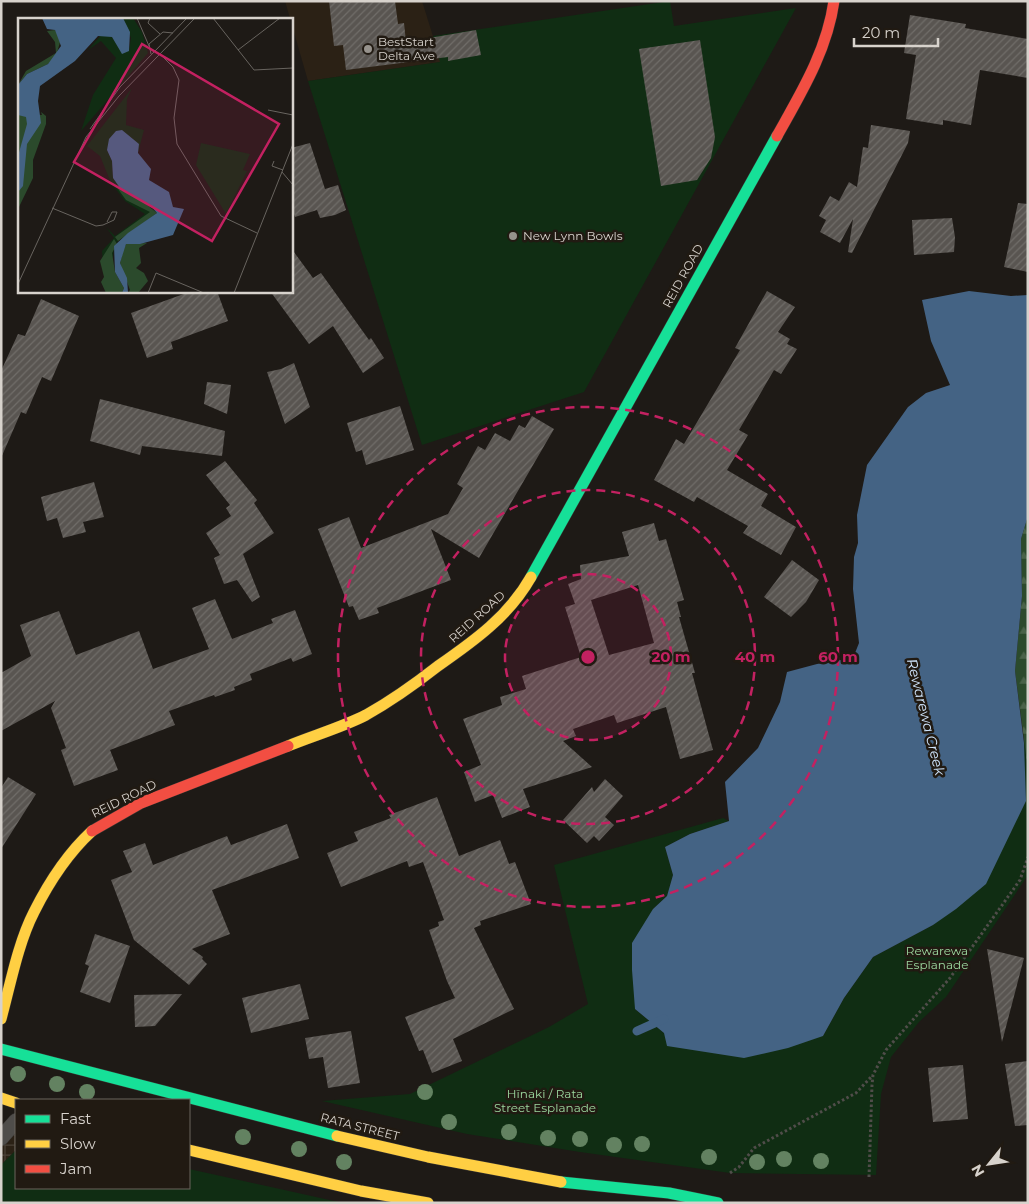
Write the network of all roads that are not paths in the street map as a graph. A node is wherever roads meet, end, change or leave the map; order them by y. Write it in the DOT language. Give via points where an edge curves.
graph roads {
  1 [pos="834,1"];
  2 [pos="1,1019"];
  3 [pos="1,1049"];
  4 [pos="1,1098"];
  5 [pos="15,1103"];
  6 [pos="15,1122"];
  7 [pos="1,1138"];
  8 [pos="190,1150"];
  9 [pos="428,1203"];
  10 [pos="718,1203"];
  1 -- 2 [label="street, REID ROAD" via="828,32 808,81 521,594 473,641 402,693 364,716 141,803 95,828 60,867 33,913"];
  3 -- 10 [label="street, RATA STREET" via="428,1157 556,1181 676,1194"];
  4 -- 5 [label="street"];
  6 -- 7 [label="lane"];
  8 -- 9 [label="street" via="361,1191"];
}
